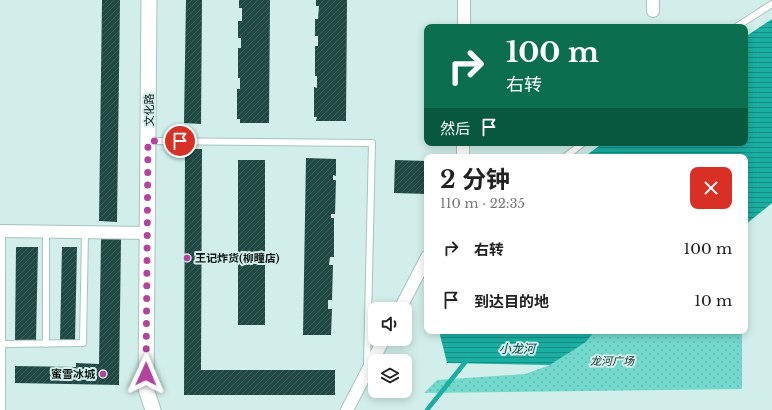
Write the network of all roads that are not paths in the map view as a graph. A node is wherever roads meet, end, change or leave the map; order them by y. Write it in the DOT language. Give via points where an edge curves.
graph roads {
  1 [pos="150,0"];
  2 [pos="464,0"];
  3 [pos="772,4"];
  4 [pos="464,24"];
  5 [pos="741,24"];
  6 [pos="148,141"];
  7 [pos="579,146"];
  8 [pos="569,154"];
  9 [pos="1,231"];
  10 [pos="46,232"];
  11 [pos="85,232"];
  12 [pos="148,233"];
  13 [pos="424,263"];
  14 [pos="404,302"];
  15 [pos="1,344"];
  16 [pos="46,344"];
  17 [pos="380,346"];
  18 [pos="367,371"];
  19 [pos="2,410"];
  20 [pos="153,410"];
  21 [pos="347,410"];
  1 -- 6 [label="street, 文化路"];
  2 -- 4 [label="street"];
  3 -- 5 [label="lane"];
  6 -- 12 [label="street, 文化路"];
  6 -- 18 [label="lane" via="372,142"];
  7 -- 8 [label="lane"];
  9 -- 10 [label="street"];
  9 -- 15 [label="lane"];
  10 -- 11 [label="street"];
  10 -- 16 [label="lane"];
  11 -- 12 [label="street"];
  11 -- 16 [label="lane" via="83,343"];
  12 -- 20 [label="street, 文化路" via="146,389"];
  13 -- 14 [label="street"];
  15 -- 16 [label="lane"];
  15 -- 19 [label="lane"];
  17 -- 18 [label="street"];
  18 -- 21 [label="street"];
}
